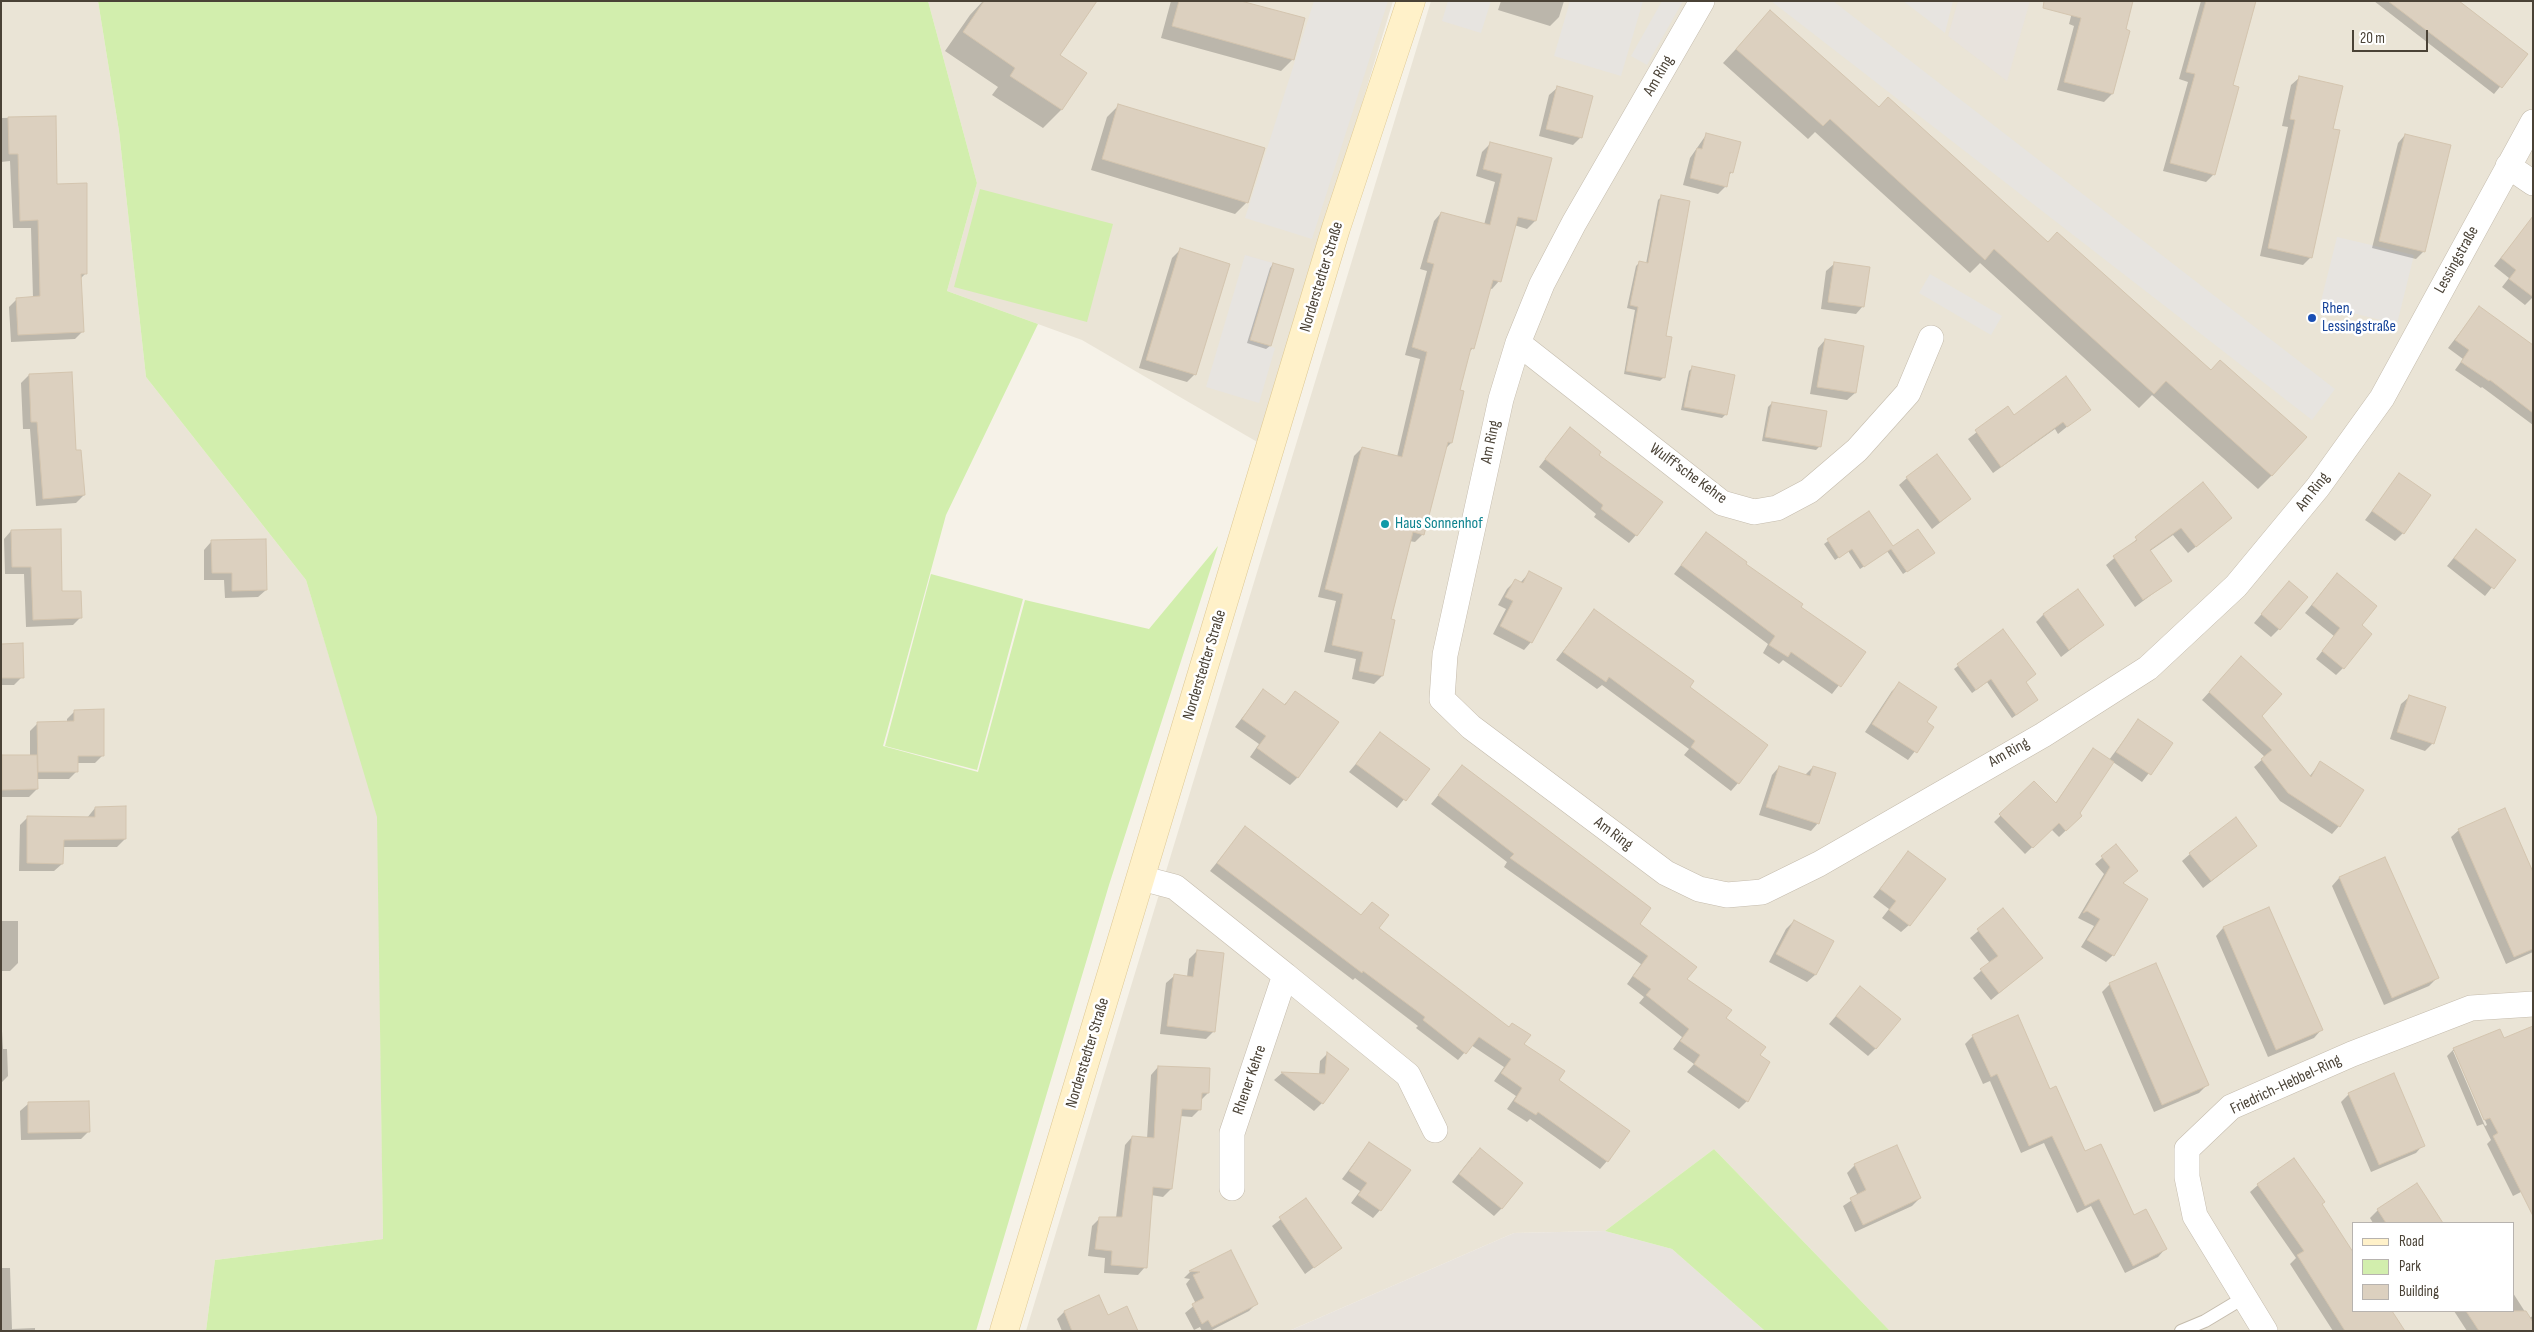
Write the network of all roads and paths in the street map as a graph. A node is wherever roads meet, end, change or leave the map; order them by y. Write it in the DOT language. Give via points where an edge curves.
graph roads {
  1 [pos="1411,1"];
  2 [pos="1702,1"];
  3 [pos="2533,122"];
  4 [pos="2508,166"];
  5 [pos="2533,183"];
  6 [pos="1931,338"];
  7 [pos="1518,343"];
  8 [pos="2382,398"];
  9 [pos="1141,878"];
  10 [pos="1285,975"];
  11 [pos="2533,1004"];
  12 [pos="1435,1130"];
  13 [pos="1232,1188"];
  14 [pos="2245,1297"];
  15 [pos="1004,1331"];
  16 [pos="2182,1331"];
  17 [pos="2265,1331"];
  1 -- 9 [label="street, Norderstedter Straße" via="1336,228"];
  2 -- 7 [label="street, Am Ring" via="1574,223 1542,284"];
  3 -- 4 [label="street, Lessingstraße"];
  4 -- 5 [label="street"];
  4 -- 8 [label="street, Lessingstraße"];
  6 -- 7 [label="street, Wulff'sche Kehre" via="1908,393 1857,450 1809,491 1777,508 1754,512 1722,503"];
  7 -- 8 [label="street, Am Ring" via="1500,399 1445,655 1442,699 1471,727 1666,873 1699,889 1727,895 1762,892 1819,864 2043,735 2148,668 2236,586 2318,488"];
  9 -- 10 [label="street" via="1174,887"];
  9 -- 15 [label="street, Norderstedter Straße"];
  10 -- 12 [label="street" via="1408,1075"];
  10 -- 13 [label="street, Rhener Kehre" via="1232,1133"];
  11 -- 14 [label="street, Friedrich-Hebbel-Ring" via="2470,1008 2352,1054 2232,1107 2187,1149 2187,1177 2196,1216"];
  14 -- 16 [label="lane"];
  14 -- 17 [label="street, Friedrich-Hebbel-Ring"];
}
